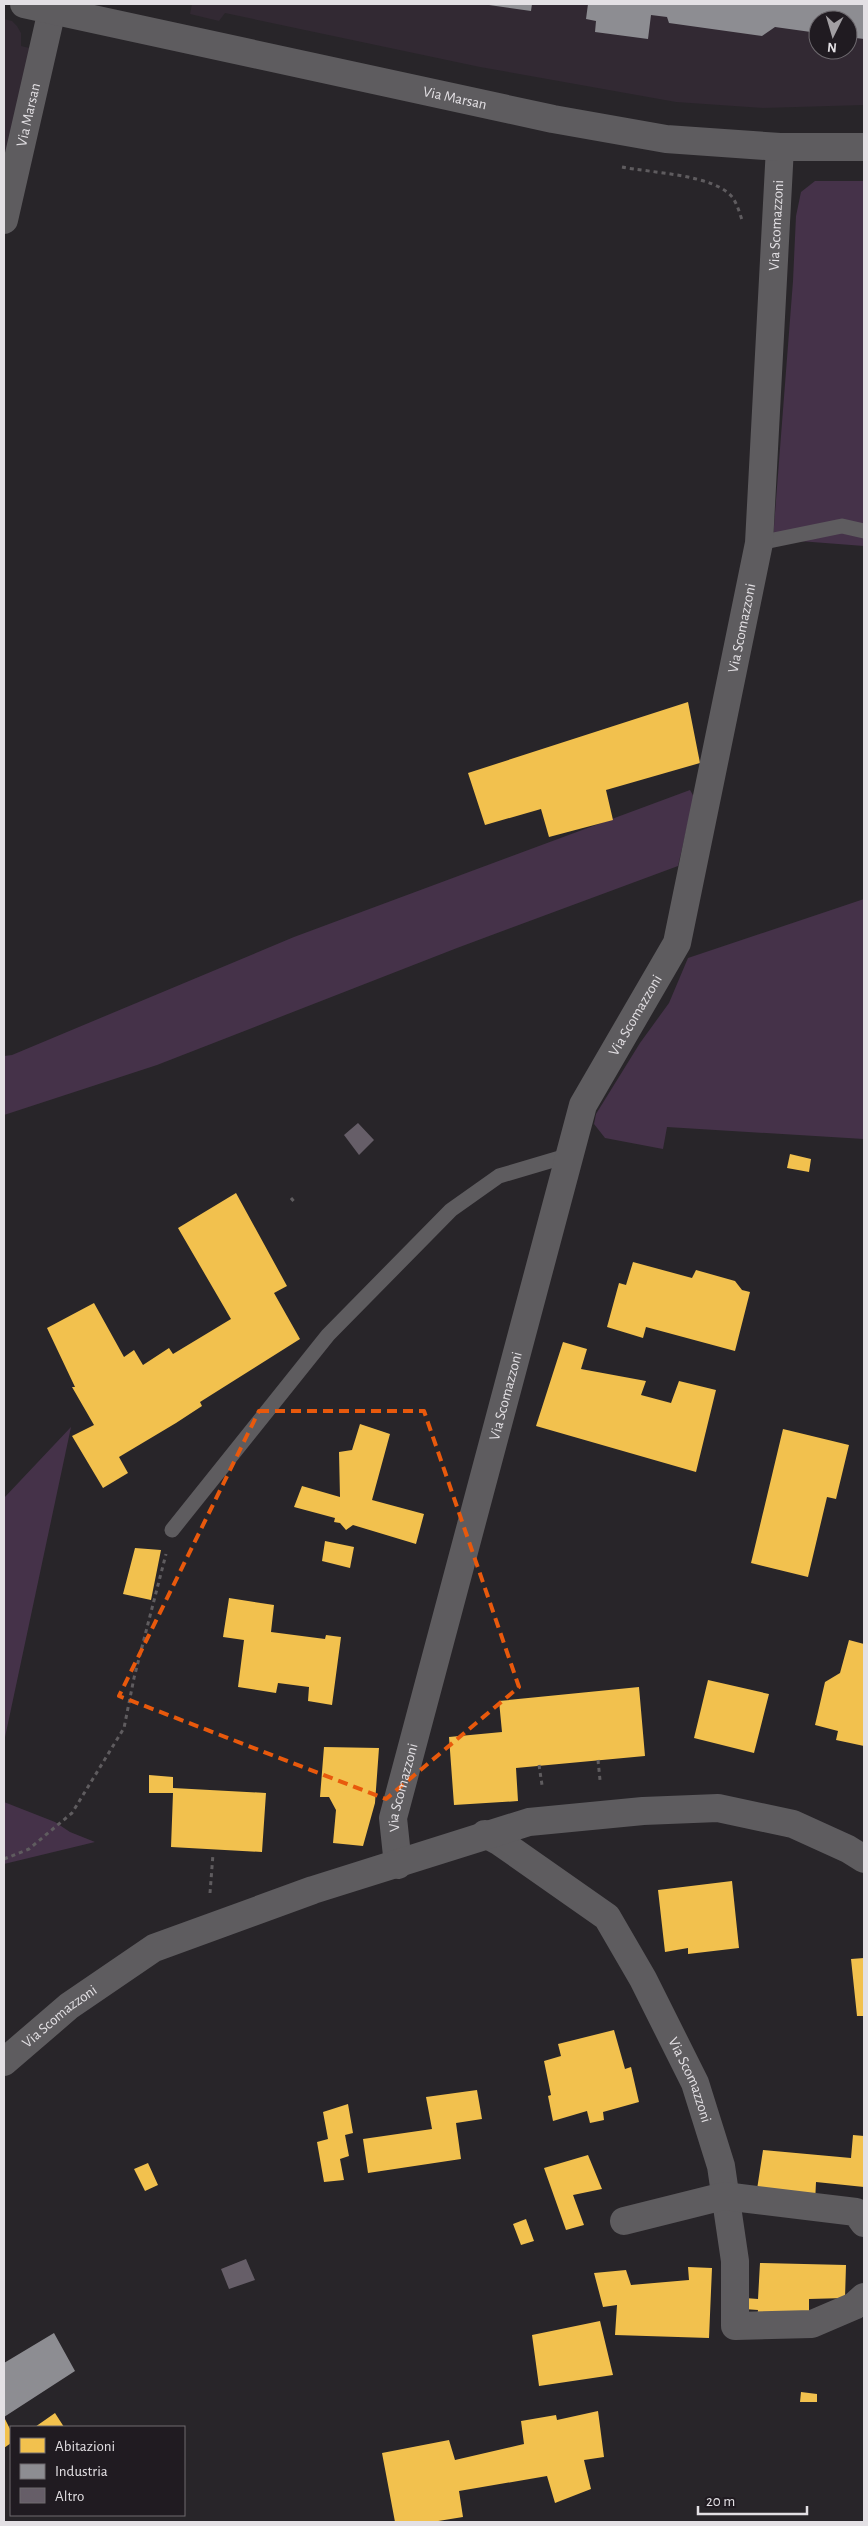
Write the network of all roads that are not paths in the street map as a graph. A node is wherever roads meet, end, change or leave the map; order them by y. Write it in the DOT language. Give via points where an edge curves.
graph roads {
  1 [pos="24,4"];
  2 [pos="52,10"];
  3 [pos="864,147"];
  4 [pos="780,148"];
  5 [pos="4,220"];
  6 [pos="864,531"];
  7 [pos="759,543"];
  8 [pos="570,1155"];
  9 [pos="172,1530"];
  10 [pos="485,1834"];
  11 [pos="864,1859"];
  12 [pos="398,1865"];
  13 [pos="4,2062"];
  14 [pos="724,2196"];
  15 [pos="624,2221"];
  16 [pos="864,2223"];
  17 [pos="864,2297"];
  1 -- 2 [label="street, Via Marsan"];
  2 -- 4 [label="street, Via Marsan" via="553,119 666,139"];
  2 -- 5 [label="street, Via Marsan"];
  3 -- 4 [label="street, Via Marsan"];
  4 -- 7 [label="street, Via Scomazzoni"];
  6 -- 7 [label="lane" via="842,526"];
  7 -- 8 [label="street, Via Scomazzoni" via="677,943 583,1105"];
  8 -- 9 [label="lane" via="499,1176 451,1210 328,1335"];
  8 -- 12 [label="street, Via Scomazzoni" via="393,1818"];
  10 -- 11 [label="street, Via Scomazzoni" via="529,1822 643,1811 718,1808 793,1824"];
  10 -- 12 [label="street, Via Scomazzoni"];
  10 -- 14 [label="street, Via Scomazzoni" via="607,1917 644,1979 695,2082 721,2166"];
  12 -- 13 [label="street, Via Scomazzoni" via="313,1890 154,1948 69,2006"];
  14 -- 15 [label="street"];
  14 -- 16 [label="street" via="856,2212"];
  14 -- 17 [label="street, Via Scomazzoni" via="735,2261 735,2326 812,2324 854,2306"];
}
